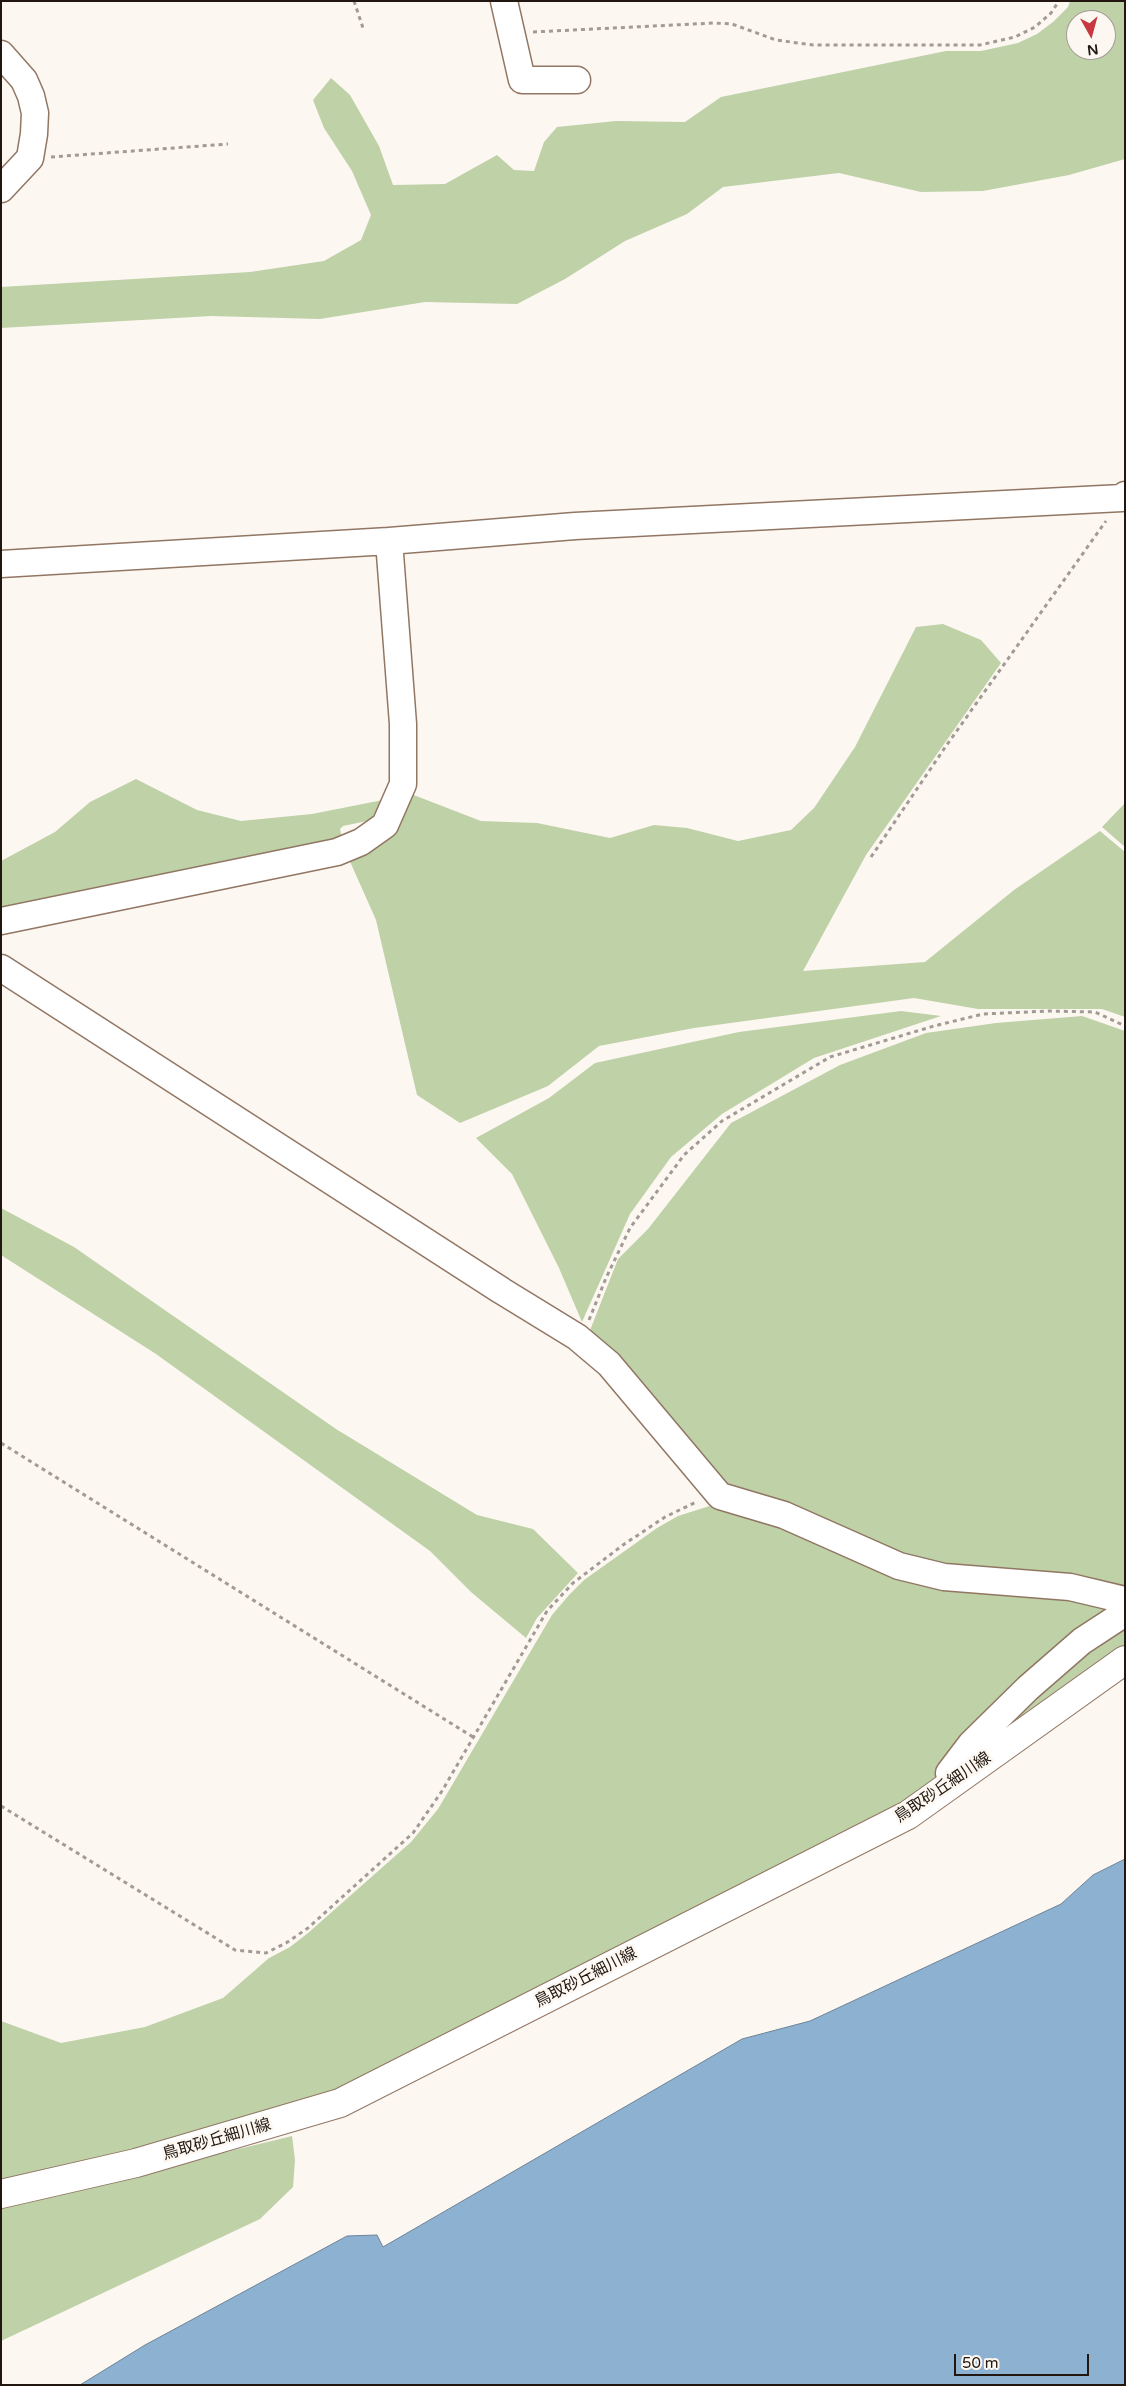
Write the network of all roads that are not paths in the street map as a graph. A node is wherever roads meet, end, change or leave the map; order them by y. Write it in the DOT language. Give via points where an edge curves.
graph roads {
  1 [pos="504,1"];
  2 [pos="1,54"];
  3 [pos="577,80"];
  4 [pos="1,188"];
  5 [pos="1123,496"];
  6 [pos="389,541"];
  7 [pos="1,564"];
  8 [pos="1,921"];
  9 [pos="1,968"];
  10 [pos="1125,1600"];
  11 [pos="1125,1613"];
  12 [pos="1125,1660"];
  13 [pos="949,1774"];
  14 [pos="1,2194"];
  1 -- 3 [label="street" via="522,80"];
  2 -- 4 [label="street" via="24,80 35,113 30,158"];
  5 -- 6 [label="street" via="575,526"];
  6 -- 7 [label="street"];
  6 -- 8 [label="street" via="403,724 403,784 385,825 362,842 337,852"];
  9 -- 10 [label="street" via="502,1292 577,1337 620,1376 720,1496 784,1515 899,1566 944,1577 1070,1587"];
  11 -- 13 [label="street" via="1082,1641 1028,1688 971,1744"];
  12 -- 14 [label="main road, 鳥取砂丘細川線" via="908,1815 340,2103 136,2163"];
}
